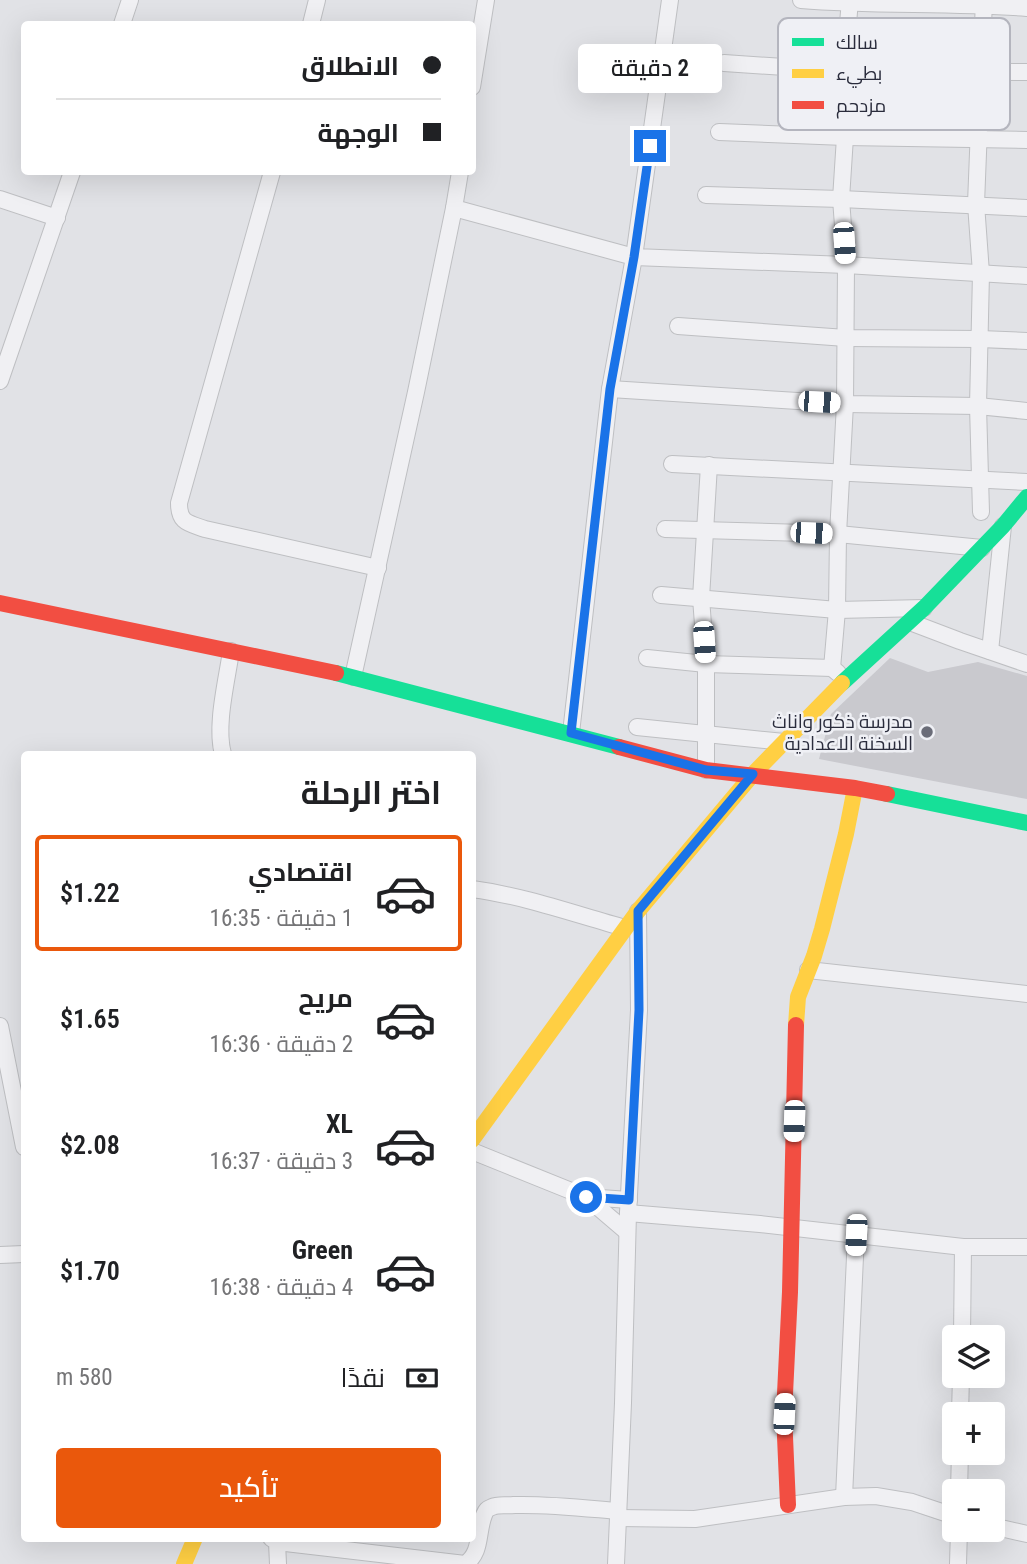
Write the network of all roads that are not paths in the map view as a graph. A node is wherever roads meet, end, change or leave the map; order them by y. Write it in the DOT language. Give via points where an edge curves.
graph roads {
  1 [pos="130,0"];
  2 [pos="317,0"];
  3 [pos="486,0"];
  4 [pos="670,0"];
  5 [pos="801,0"];
  6 [pos="850,2"];
  7 [pos="984,2"];
  8 [pos="1027,8"];
  9 [pos="123,21"];
  10 [pos="312,21"];
  11 [pos="476,62"];
  12 [pos="724,63"];
  13 [pos="778,67"];
  14 [pos="845,130"];
  15 [pos="979,130"];
  16 [pos="719,132"];
  17 [pos="845,137"];
  18 [pos="979,139"];
  19 [pos="1027,140"];
  20 [pos="71,175"];
  21 [pos="271,175"];
  22 [pos="460,175"];
  23 [pos="706,195"];
  24 [pos="0,199"];
  25 [pos="841,199"];
  26 [pos="976,204"];
  27 [pos="454,208"];
  28 [pos="1027,208"];
  29 [pos="57,218"];
  30 [pos="634,257"];
  31 [pos="846,265"];
  32 [pos="981,274"];
  33 [pos="1027,276"];
  34 [pos="678,326"];
  35 [pos="846,338"];
  36 [pos="980,339"];
  37 [pos="1027,341"];
  38 [pos="0,381"];
  39 [pos="610,389"];
  40 [pos="845,404"];
  41 [pos="978,406"];
  42 [pos="1027,411"];
  43 [pos="672,464"];
  44 [pos="709,466"];
  45 [pos="842,473"];
  46 [pos="979,481"];
  47 [pos="1027,482"];
  48 [pos="1027,498"];
  49 [pos="981,512"];
  50 [pos="1003,526"];
  51 [pos="664,529"];
  52 [pos="705,530"];
  53 [pos="838,534"];
  54 [pos="982,548"];
  55 [pos="378,568"];
  56 [pos="661,595"];
  57 [pos="701,598"];
  58 [pos="0,603"];
  59 [pos="924,608"];
  60 [pos="837,610"];
  61 [pos="910,622"];
  62 [pos="231,651"];
  63 [pos="990,651"];
  64 [pos="647,658"];
  65 [pos="706,664"];
  66 [pos="1027,664"];
  67 [pos="832,668"];
  68 [pos="353,677"];
  69 [pos="845,680"];
  70 [pos="637,727"];
  71 [pos="571,733"];
  72 [pos="706,735"];
  73 [pos="784,742"];
  74 [pos="223,751"];
  75 [pos="706,770"];
  76 [pos="753,774"];
  77 [pos="855,788"];
  78 [pos="1027,822"];
  79 [pos="476,890"];
  80 [pos="638,911"];
  81 [pos="625,928"];
  82 [pos="808,970"];
  83 [pos="1027,993"];
  84 [pos="0,1026"];
  85 [pos="21,1132"];
  86 [pos="476,1134"];
  87 [pos="476,1153"];
  88 [pos="586,1197"];
  89 [pos="629,1206"];
  90 [pos="790,1228"];
  91 [pos="627,1232"];
  92 [pos="856,1235"];
  93 [pos="963,1247"];
  94 [pos="1027,1247"];
  95 [pos="21,1254"];
  96 [pos="0,1255"];
  97 [pos="962,1325"];
  98 [pos="844,1497"];
  99 [pos="788,1505"];
  100 [pos="942,1512"];
  101 [pos="618,1515"];
  102 [pos="1005,1529"];
  103 [pos="1027,1534"];
  104 [pos="193,1542"];
  105 [pos="274,1542"];
  106 [pos="290,1542"];
  107 [pos="958,1542"];
  108 [pos="184,1564"];
  109 [pos="278,1564"];
  110 [pos="616,1564"];
  111 [pos="958,1564"];
  1 -- 9 [label="street"];
  2 -- 10 [label="street"];
  3 -- 11 [label="street"];
  4 -- 30 [label="street"];
  5 -- 6 [label="street"];
  6 -- 7 [label="street"];
  7 -- 8 [label="street"];
  12 -- 13 [label="street"];
  14 -- 17 [label="street"];
  15 -- 18 [label="street"];
  16 -- 17 [label="street"];
  17 -- 18 [label="street"];
  17 -- 25 [label="street"];
  18 -- 19 [label="street"];
  18 -- 26 [label="street"];
  20 -- 29 [label="street"];
  21 -- 55 [label="street" via="179,512 186,523 205,529"];
  22 -- 27 [label="street"];
  23 -- 25 [label="street"];
  24 -- 29 [label="street"];
  25 -- 26 [label="street"];
  25 -- 31 [label="street"];
  26 -- 28 [label="street"];
  26 -- 32 [label="street"];
  27 -- 30 [label="street"];
  27 -- 55 [label="street"];
  29 -- 38 [label="street"];
  30 -- 31 [label="street"];
  30 -- 39 [label="street"];
  31 -- 32 [label="street"];
  31 -- 35 [label="street"];
  32 -- 33 [label="street"];
  32 -- 36 [label="street"];
  34 -- 35 [label="street"];
  35 -- 36 [label="street"];
  35 -- 40 [label="street"];
  36 -- 37 [label="street"];
  36 -- 41 [label="street"];
  39 -- 40 [label="street"];
  39 -- 71 [label="street"];
  40 -- 41 [label="street"];
  40 -- 45 [label="street"];
  41 -- 42 [label="street"];
  41 -- 46 [label="street"];
  43 -- 44 [label="street"];
  44 -- 45 [label="street"];
  44 -- 52 [label="street"];
  45 -- 46 [label="street"];
  45 -- 53 [label="street"];
  46 -- 47 [label="street"];
  46 -- 49 [label="street"];
  48 -- 50 [label="street"];
  50 -- 54 [label="street"];
  50 -- 63 [label="street"];
  51 -- 52 [label="street"];
  52 -- 53 [label="street"];
  52 -- 57 [label="street"];
  53 -- 54 [label="street"];
  53 -- 60 [label="street"];
  54 -- 59 [label="street"];
  55 -- 68 [label="street"];
  56 -- 57 [label="street"];
  57 -- 60 [label="street"];
  57 -- 65 [label="street"];
  58 -- 62 [label="street"];
  59 -- 60 [label="street"];
  59 -- 61 [label="street"];
  60 -- 67 [label="street"];
  61 -- 63 [label="street"];
  61 -- 69 [label="street"];
  62 -- 68 [label="street"];
  62 -- 74 [label="street" via="220,718"];
  63 -- 66 [label="street"];
  64 -- 65 [label="street"];
  65 -- 67 [label="street"];
  65 -- 72 [label="street"];
  67 -- 69 [label="street"];
  68 -- 71 [label="street"];
  69 -- 73 [label="street"];
  70 -- 72 [label="street"];
  71 -- 75 [label="street"];
  72 -- 73 [label="street"];
  72 -- 75 [label="street"];
  73 -- 76 [label="street"];
  75 -- 76 [label="street"];
  76 -- 77 [label="street"];
  76 -- 80 [label="street"];
  77 -- 78 [label="street"];
  77 -- 82 [label="street"];
  79 -- 81 [label="street"];
  80 -- 81 [label="street"];
  80 -- 89 [label="street" via="639,1010"];
  81 -- 86 [label="street"];
  82 -- 83 [label="street"];
  82 -- 90 [label="street" via="796,1018"];
  84 -- 85 [label="street"];
  87 -- 88 [label="street"];
  88 -- 89 [label="street"];
  88 -- 91 [label="street"];
  89 -- 90 [label="street"];
  89 -- 91 [label="street"];
  90 -- 92 [label="street"];
  90 -- 99 [label="street" via="784,1414"];
  91 -- 101 [label="street"];
  92 -- 93 [label="street"];
  92 -- 98 [label="street"];
  93 -- 94 [label="street"];
  93 -- 97 [label="street"];
  95 -- 96 [label="street"];
  98 -- 99 [label="street"];
  98 -- 100 [label="street" via="876,1496"];
  99 -- 101 [label="street" via="695,1519"];
  101 -- 106 [label="street" via="562,1506 492,1507 483,1516 476,1552 465,1564"];
  101 -- 110 [label="street"];
  102 -- 103 [label="street"];
  104 -- 108 [label="street"];
  105 -- 109 [label="street"];
  107 -- 111 [label="street"];
}
